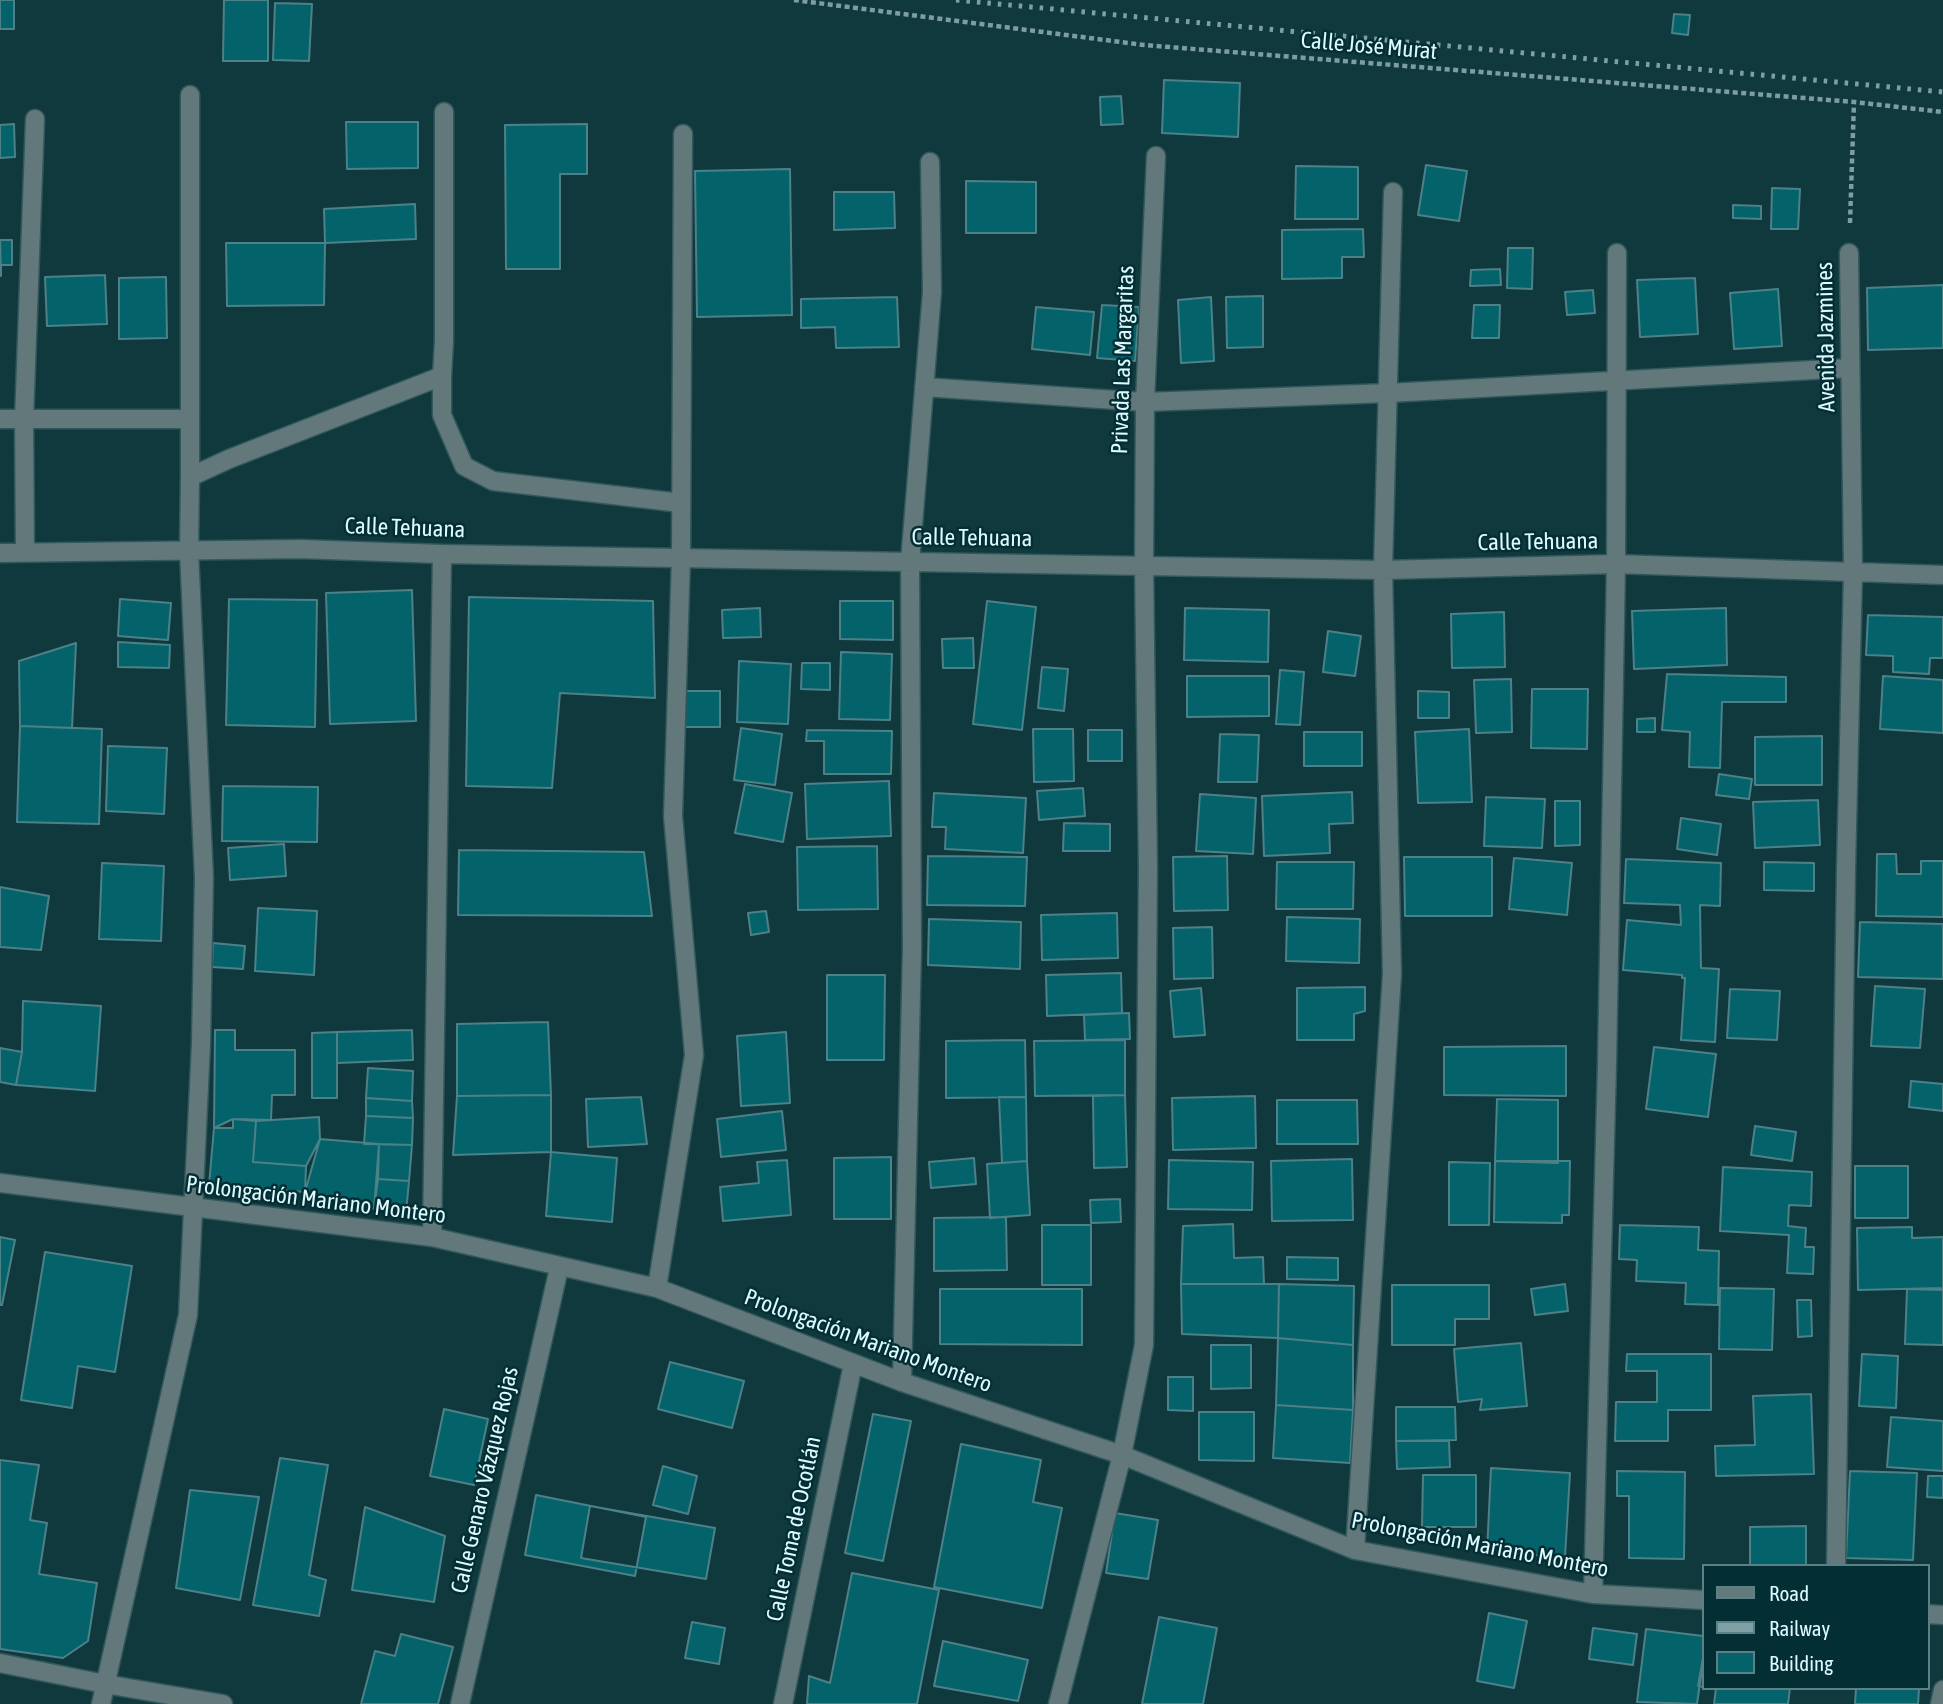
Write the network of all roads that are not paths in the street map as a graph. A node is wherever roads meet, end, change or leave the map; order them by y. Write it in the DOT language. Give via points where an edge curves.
graph roads {
  1 [pos="190,95"];
  2 [pos="444,112"];
  3 [pos="35,119"];
  4 [pos="683,134"];
  5 [pos="1156,156"];
  6 [pos="930,162"];
  7 [pos="1393,192"];
  8 [pos="1617,253"];
  9 [pos="1849,253"];
  10 [pos="1850,368"];
  11 [pos="442,376"];
  12 [pos="1615,379"];
  13 [pos="924,387"];
  14 [pos="1388,393"];
  15 [pos="1145,402"];
  16 [pos="0,419"];
  17 [pos="190,419"];
  18 [pos="24,420"];
  19 [pos="190,477"];
  20 [pos="681,503"];
  21 [pos="189,551"];
  22 [pos="25,552"];
  23 [pos="0,553"];
  24 [pos="442,554"];
  25 [pos="681,556"];
  26 [pos="910,562"];
  27 [pos="1616,564"];
  28 [pos="1144,565"];
  29 [pos="1383,570"];
  30 [pos="1853,572"];
  31 [pos="1943,575"];
  32 [pos="0,1183"];
  33 [pos="195,1209"];
  34 [pos="432,1237"];
  35 [pos="559,1268"];
  36 [pos="657,1288"];
  37 [pos="853,1364"];
  38 [pos="902,1382"];
  39 [pos="1122,1455"];
  40 [pos="1355,1550"];
  41 [pos="1836,1564"];
  42 [pos="1592,1594"];
  43 [pos="1702,1600"];
  44 [pos="0,1663"];
  45 [pos="105,1684"];
  46 [pos="1943,1690"];
  47 [pos="100,1704"];
  48 [pos="223,1704"];
  49 [pos="460,1704"];
  50 [pos="783,1704"];
  51 [pos="1058,1704"];
  52 [pos="1940,1704"];
  1 -- 17 [label="street"];
  2 -- 11 [label="street"];
  3 -- 18 [label="street"];
  4 -- 20 [label="street"];
  5 -- 15 [label="street, Privada Las Margaritas"];
  6 -- 13 [label="street" via="932,292"];
  7 -- 14 [label="street"];
  8 -- 12 [label="street"];
  9 -- 10 [label="street, Avenida Jazmines"];
  10 -- 12 [label="street"];
  10 -- 30 [label="street, Avenida Jazmines"];
  11 -- 19 [label="street"];
  11 -- 20 [label="street" via="442,415 464,466 493,481"];
  12 -- 14 [label="street"];
  12 -- 27 [label="street"];
  13 -- 15 [label="street"];
  13 -- 26 [label="street"];
  14 -- 15 [label="street"];
  14 -- 29 [label="street"];
  15 -- 28 [label="street, Privada Las Margaritas"];
  16 -- 18 [label="street"];
  17 -- 18 [label="street"];
  17 -- 19 [label="street"];
  18 -- 22 [label="street"];
  19 -- 21 [label="street"];
  20 -- 25 [label="street"];
  21 -- 22 [label="street, Calle Tehuana"];
  21 -- 24 [label="street, Calle Tehuana"];
  21 -- 33 [label="street" via="204,878"];
  22 -- 23 [label="street, Calle Tehuana"];
  24 -- 25 [label="street, Calle Tehuana"];
  24 -- 34 [label="street"];
  25 -- 26 [label="street, Calle Tehuana"];
  25 -- 36 [label="street" via="673,816 694,1055"];
  26 -- 28 [label="street, Calle Tehuana"];
  26 -- 38 [label="street" via="912,949"];
  27 -- 29 [label="street, Calle Tehuana"];
  27 -- 30 [label="street, Calle Tehuana"];
  27 -- 42 [label="street"];
  28 -- 29 [label="street, Calle Tehuana"];
  28 -- 39 [label="street, Privada Las Margaritas" via="1148,870 1144,1345"];
  29 -- 40 [label="street" via="1392,974"];
  30 -- 31 [label="street, Calle Tehuana"];
  30 -- 41 [label="street, Avenida Jazmines"];
  32 -- 33 [label="street, Prolongación Mariano Montero"];
  33 -- 34 [label="street, Prolongación Mariano Montero"];
  33 -- 45 [label="street" via="188,1315"];
  34 -- 35 [label="street, Prolongación Mariano Montero"];
  35 -- 36 [label="street, Prolongación Mariano Montero"];
  35 -- 49 [label="street, Calle Genaro Vázquez Rojas"];
  36 -- 37 [label="street, Prolongación Mariano Montero"];
  37 -- 38 [label="street, Prolongación Mariano Montero"];
  37 -- 50 [label="street, Calle Toma de Ocotlán"];
  38 -- 39 [label="street, Prolongación Mariano Montero"];
  39 -- 40 [label="street, Prolongación Mariano Montero"];
  39 -- 51 [label="street, Privada Las Margaritas"];
  40 -- 42 [label="street, Prolongación Mariano Montero"];
  42 -- 43 [label="street, Prolongación Mariano Montero"];
  44 -- 45 [label="street"];
  45 -- 47 [label="street"];
  45 -- 48 [label="street"];
  46 -- 52 [label="street"];
}
